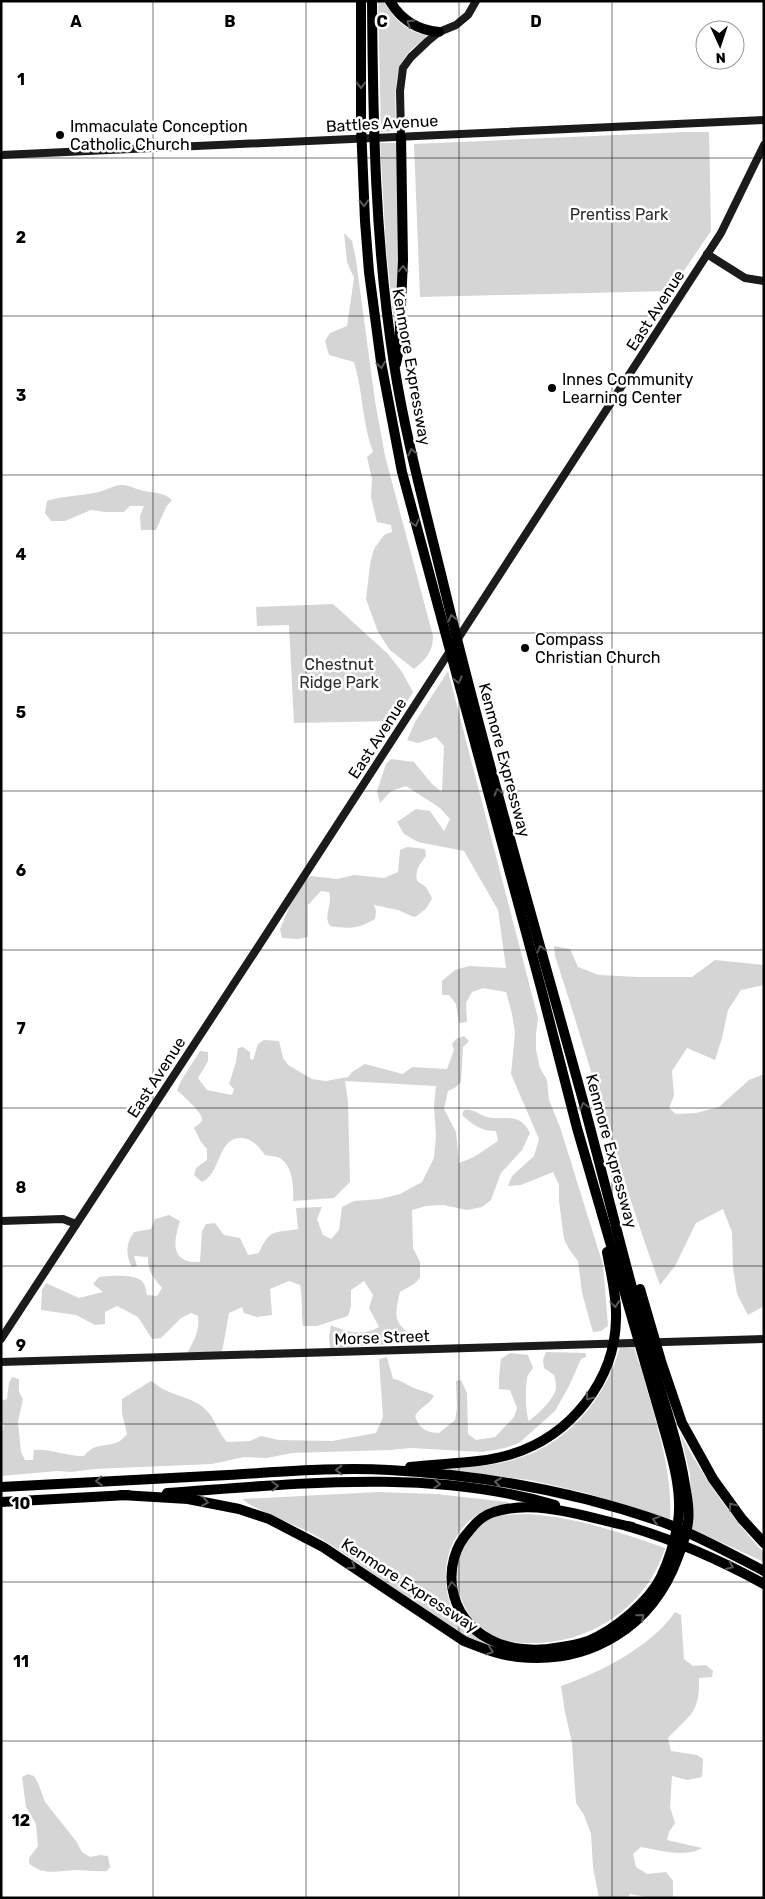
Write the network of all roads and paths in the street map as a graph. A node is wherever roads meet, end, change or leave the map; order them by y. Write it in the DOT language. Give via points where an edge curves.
graph roads {
  1 [pos="356,1"];
  2 [pos="361,1"];
  3 [pos="372,1"];
  4 [pos="390,1"];
  5 [pos="476,1"];
  6 [pos="438,32"];
  7 [pos="361,60"];
  8 [pos="764,120"];
  9 [pos="401,136"];
  10 [pos="764,145"];
  11 [pos="1,155"];
  12 [pos="707,254"];
  13 [pos="764,281"];
  14 [pos="394,370"];
  15 [pos="599,1204"];
  16 [pos="1,1221"];
  17 [pos="76,1224"];
  18 [pos="642,1322"];
  19 [pos="1,1339"];
  20 [pos="764,1339"];
  21 [pos="1,1362"];
  22 [pos="653,1362"];
  23 [pos="388,1470"];
  24 [pos="1,1487"];
  25 [pos="121,1496"];
  26 [pos="1,1502"];
  27 [pos="632,1528"];
  28 [pos="764,1543"];
  29 [pos="674,1557"];
  30 [pos="764,1570"];
  31 [pos="764,1584"];
  1 -- 7 [label="highway"];
  2 -- 7 [label="highway, Kenmore Expressway"];
  3 -- 14 [label="highway, Kenmore Expressway" via="373,124 381,274"];
  6 -- 4 [label="highway, one-way" via="408,23"];
  5 -- 6 [label="street" via="462,21"];
  6 -- 9 [label="street" via="403,68"];
  7 -- 15 [label="highway, Kenmore Expressway, one-way" via="365,221 374,313 389,411 402,472"];
  8 -- 9 [label="street, Battles Avenue"];
  9 -- 11 [label="street, Battles Avenue"];
  14 -- 9 [label="highway, one-way" via="399,349 402,300"];
  10 -- 12 [label="street, East Avenue"];
  12 -- 13 [label="street" via="745,278"];
  12 -- 17 [label="street, East Avenue"];
  18 -- 14 [label="highway, Kenmore Expressway, one-way" via="460,650"];
  15 -- 18 [label="highway"];
  15 -- 23 [label="highway, one-way" via="614,1289 616,1328 611,1354 600,1381 579,1412 563,1428 517,1452 491,1459"];
  16 -- 17 [label="street" via="63,1219"];
  17 -- 19 [label="street, East Avenue"];
  18 -- 22 [label="highway"];
  20 -- 21 [label="street, Morse Street"];
  28 -- 22 [label="highway, one-way" via="731,1505 701,1459"];
  22 -- 29 [label="highway" via="677,1489"];
  22 -- 29 [label="highway" via="676,1442 689,1513 688,1525"];
  23 -- 24 [label="highway, one-way" via="310,1470"];
  30 -- 23 [label="highway, one-way" via="674,1526 579,1498 446,1475"];
  25 -- 26 [label="highway"];
  25 -- 27 [label="highway, one-way" via="334,1483 428,1484 478,1488 537,1500"];
  25 -- 29 [label="highway, Kenmore Expressway, one-way" via="188,1499 239,1509 269,1519 323,1546 464,1641 518,1658 562,1656 584,1651 618,1636 648,1611 670,1578"];
  29 -- 27 [label="highway, one-way" via="661,1578 630,1614 611,1629 568,1647 519,1649 500,1645 476,1630 461,1613 451,1581 452,1561 463,1538 482,1518 494,1512 548,1508"];
  27 -- 31 [label="highway, one-way" via="660,1535"];
}
